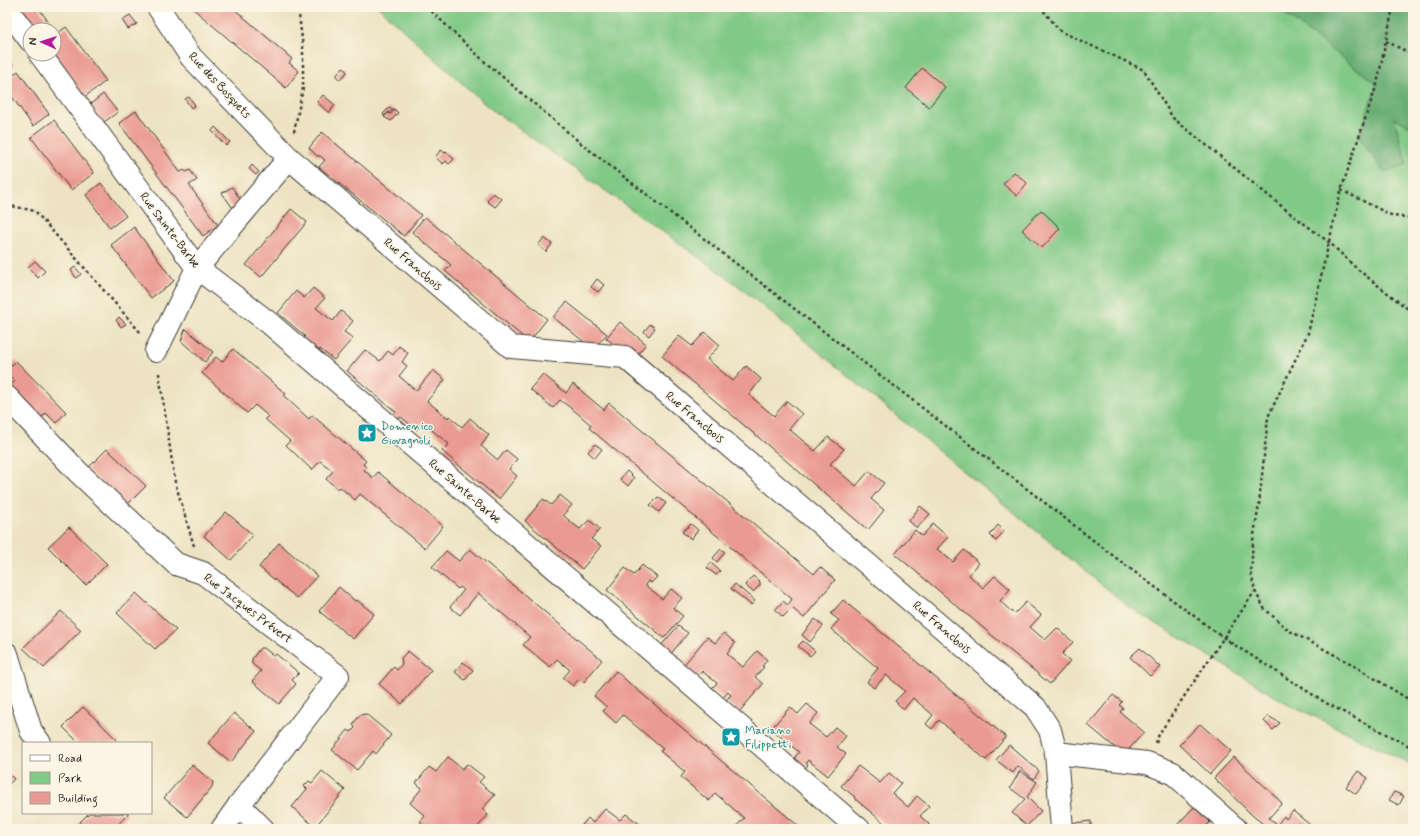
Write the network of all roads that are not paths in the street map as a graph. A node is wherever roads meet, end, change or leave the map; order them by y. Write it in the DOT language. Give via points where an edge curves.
graph roads {
  1 [pos="158,7"];
  2 [pos="7,9"];
  3 [pos="22,29"];
  4 [pos="46,62"];
  5 [pos="289,158"];
  6 [pos="197,268"];
  7 [pos="156,350"];
  8 [pos="7,397"];
  9 [pos="7,654"];
  10 [pos="39,742"];
  11 [pos="1056,753"];
  12 [pos="239,805"];
  13 [pos="222,829"];
  14 [pos="263,829"];
  15 [pos="859,829"];
  16 [pos="1062,829"];
  17 [pos="1236,829"];
  1 -- 5 [label="street, Rue des Bosquets" via="191,57"];
  2 -- 3 [label="street"];
  4 -- 6 [label="street, Rue Sainte-Barbe"];
  5 -- 6 [label="street"];
  5 -- 11 [label="street, Rue Francbois" via="511,347 625,357 1035,707 1050,730"];
  6 -- 7 [label="street"];
  6 -- 15 [label="street, Rue Sainte-Barbe" via="268,322"];
  8 -- 12 [label="street, Rue Jacques Prévert" via="78,472 176,564 202,573 338,676"];
  9 -- 10 [label="street" via="31,731"];
  11 -- 16 [label="street, Rue Francbois"];
  11 -- 17 [label="street" via="1147,763 1173,773"];
  12 -- 13 [label="street, Rue Jacques Prévert"];
  12 -- 14 [label="street"];
}
